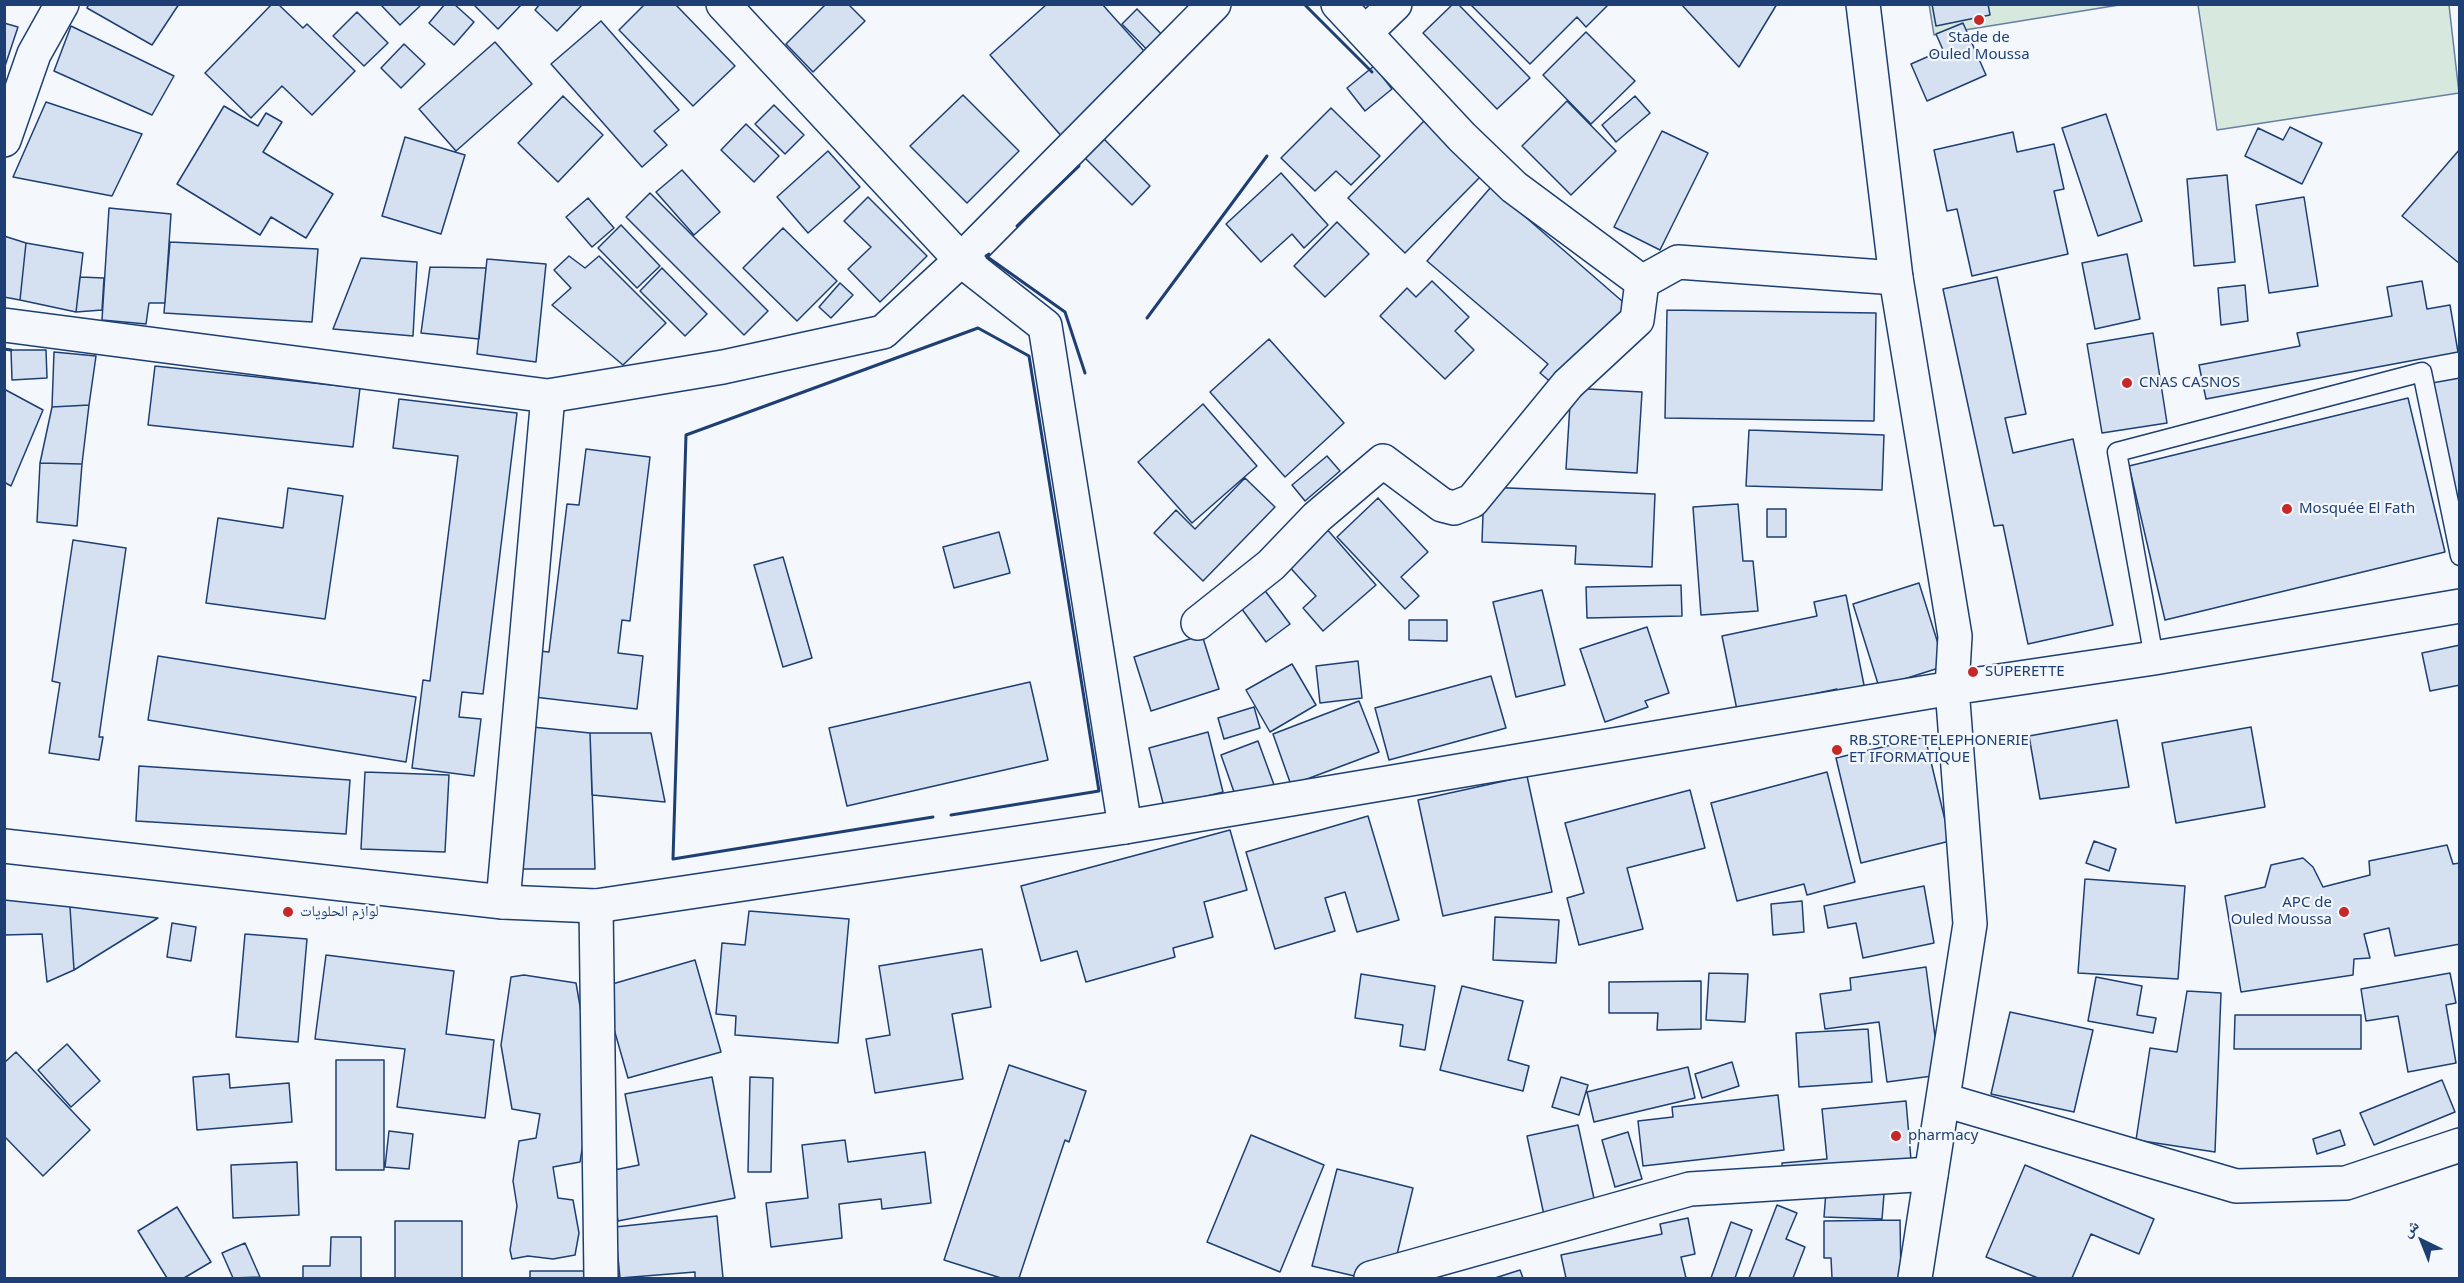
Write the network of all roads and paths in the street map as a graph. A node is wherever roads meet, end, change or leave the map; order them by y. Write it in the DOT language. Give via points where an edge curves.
graph roads {
  1 [pos="62,4"];
  2 [pos="723,4"];
  3 [pos="1214,4"];
  4 [pos="1338,4"];
  5 [pos="1395,4"];
  6 [pos="1863,4"];
  7 [pos="1365,33"];
  8 [pos="4,140"];
  9 [pos="961,260"];
  10 [pos="1896,278"];
  11 [pos="1642,282"];
  12 [pos="4,325"];
  13 [pos="548,396"];
  14 [pos="2460,556"];
  15 [pos="2460,606"];
  16 [pos="1198,623"];
  17 [pos="2154,658"];
  18 [pos="1952,688"];
  19 [pos="1125,827"];
  20 [pos="4,846"];
  21 [pos="503,902"];
  22 [pos="596,906"];
  23 [pos="1944,1100"];
  24 [pos="2460,1145"];
  25 [pos="1931,1174"];
  26 [pos="601,1278"];
  27 [pos="1371,1278"];
  28 [pos="1915,1278"];
  1 -- 8 [label="street" via="34,54"];
  2 -- 9 [label="street"];
  3 -- 9 [label="street"];
  4 -- 7 [label="street"];
  5 -- 7 [label="street"];
  6 -- 10 [label="street"];
  7 -- 11 [label="street" via="1514,188"];
  9 -- 13 [label="street" via="883,332 723,367"];
  9 -- 19 [label="street" via="1045,326"];
  10 -- 11 [label="street" via="1678,262"];
  10 -- 18 [label="street" via="1955,636"];
  11 -- 16 [label="street" via="1637,320 1568,384 1472,501 1454,508 1442,505 1383,461 1317,517 1271,565"];
  12 -- 13 [label="street"];
  13 -- 21 [label="street"];
  14 -- 17 [label="lane" via="2422,372 2117,452"];
  15 -- 17 [label="street"];
  17 -- 18 [label="street"];
  18 -- 19 [label="street"];
  18 -- 23 [label="street" via="1970,924"];
  19 -- 22 [label="street"];
  20 -- 21 [label="street"];
  21 -- 22 [label="street"];
  22 -- 26 [label="street"];
  23 -- 24 [label="street" via="2236,1186 2346,1183"];
  23 -- 25 [label="street"];
  25 -- 27 [label="street" via="1690,1189"];
  25 -- 28 [label="street"];
}
